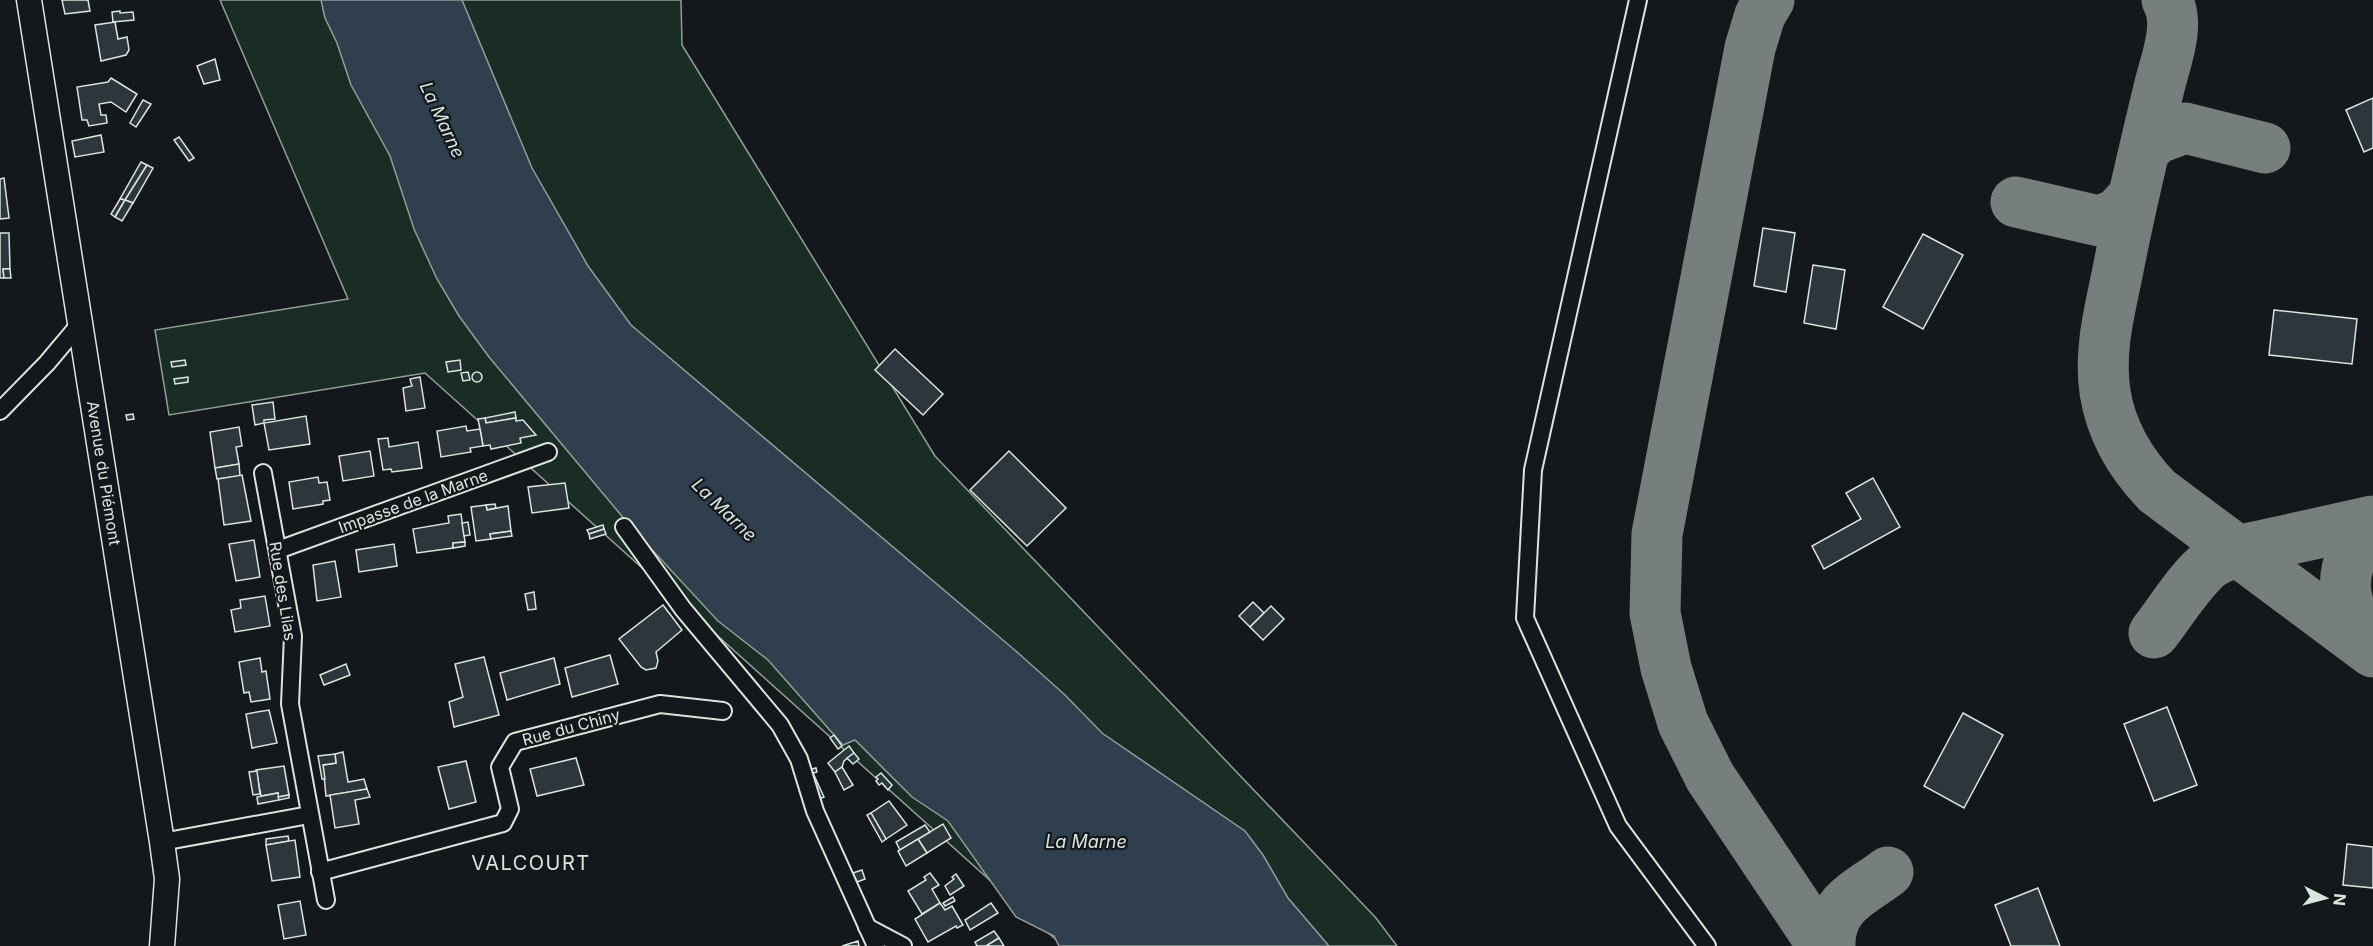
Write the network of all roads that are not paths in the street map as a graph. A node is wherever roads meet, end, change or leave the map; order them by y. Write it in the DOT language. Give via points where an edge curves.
graph roads {
  1 [pos="29,0"];
  2 [pos="1638,0"];
  3 [pos="79,324"];
  4 [pos="0,411"];
  5 [pos="548,452"];
  6 [pos="263,473"];
  7 [pos="624,527"];
  8 [pos="278,550"];
  9 [pos="723,711"];
  10 [pos="309,815"];
  11 [pos="162,842"];
  12 [pos="320,872"];
  13 [pos="326,900"];
  14 [pos="867,927"];
  15 [pos="162,946"];
  16 [pos="876,946"];
  17 [pos="903,946"];
  18 [pos="1707,946"];
  1 -- 3 [label="main road, Avenue du Piémont"];
  2 -- 18 [label="street" via="1533,470 1525,618 1618,826"];
  3 -- 4 [label="street"];
  3 -- 11 [label="main road, Avenue du Piémont"];
  5 -- 8 [label="street, Impasse de la Marne"];
  6 -- 8 [label="street, Rue des Lilas"];
  7 -- 14 [label="street" via="683,609 780,725 800,759 814,811"];
  8 -- 10 [label="street, Rue des Lilas" via="293,636 290,704"];
  9 -- 12 [label="street, Rue du Chiny" via="660,704 515,742 500,767 510,809 503,823"];
  10 -- 11 [label="street"];
  10 -- 12 [label="street, Rue des Lilas"];
  11 -- 15 [label="main road, Avenue du Piémont" via="167,879"];
  12 -- 13 [label="street, Rue des Lilas"];
  14 -- 16 [label="street"];
  14 -- 17 [label="street"];
}
